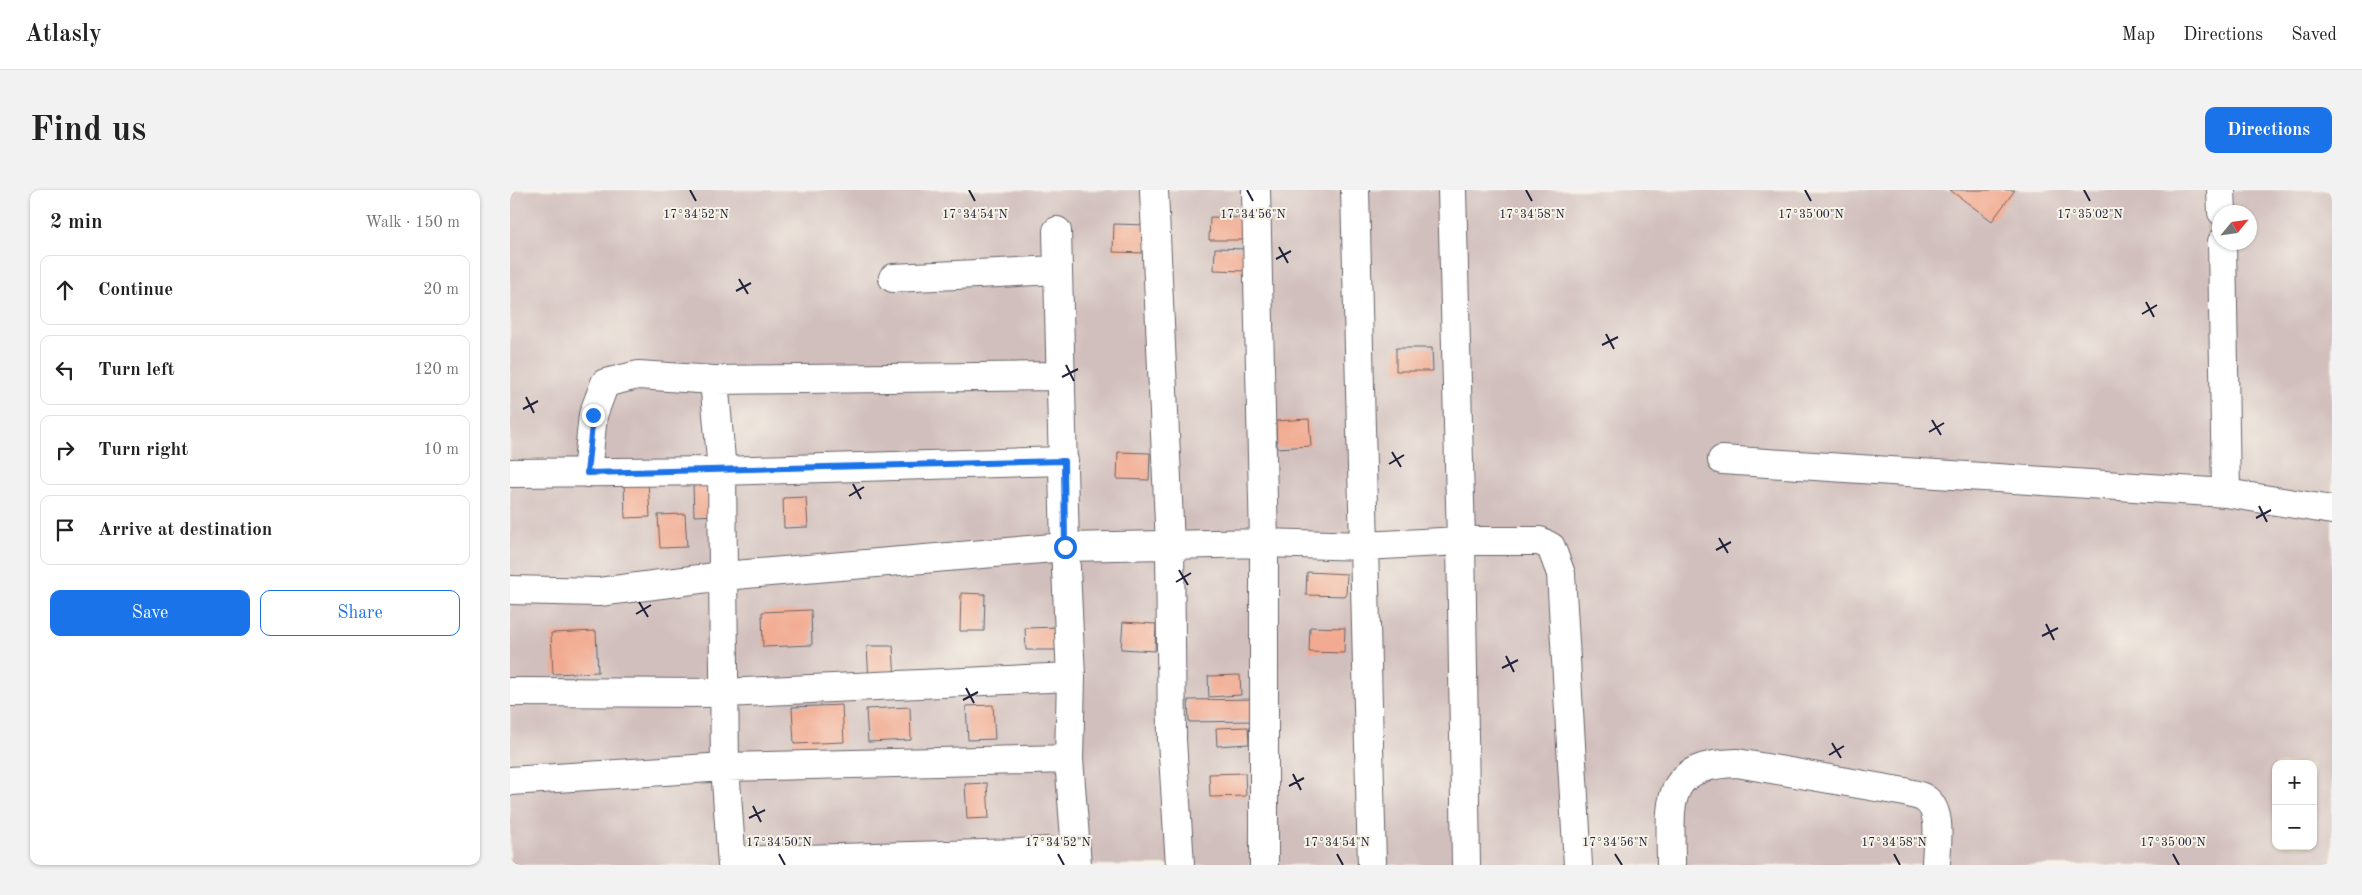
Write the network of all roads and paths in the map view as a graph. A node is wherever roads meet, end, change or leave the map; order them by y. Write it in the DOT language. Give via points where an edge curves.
graph roads {
  1 [pos="1256,190"];
  2 [pos="1355,190"];
  3 [pos="1452,190"];
  4 [pos="2221,190"];
  5 [pos="1154,191"];
  6 [pos="2222,205"];
  7 [pos="1058,230"];
  8 [pos="2222,250"];
  9 [pos="1058,270"];
  10 [pos="893,278"];
  11 [pos="1061,376"];
  12 [pos="714,380"];
  13 [pos="1722,460"];
  14 [pos="1064,461"];
  15 [pos="722,471"];
  16 [pos="510,473"];
  17 [pos="587,473"];
  18 [pos="2226,494"];
  19 [pos="2332,510"];
  20 [pos="1461,541"];
  21 [pos="1264,543"];
  22 [pos="1170,545"];
  23 [pos="1364,546"];
  24 [pos="1065,547"];
  25 [pos="723,576"];
  26 [pos="510,590"];
  27 [pos="1071,677"];
  28 [pos="510,692"];
  29 [pos="724,693"];
  30 [pos="1069,760"];
  31 [pos="725,767"];
  32 [pos="510,781"];
  33 [pos="1076,857"];
  34 [pos="732,863"];
  35 [pos="1180,865"];
  36 [pos="1264,865"];
  37 [pos="1372,865"];
  38 [pos="1466,865"];
  39 [pos="1578,865"];
  40 [pos="1672,865"];
  41 [pos="1936,865"];
  1 -- 21 [label="street"];
  2 -- 23 [label="street"];
  3 -- 20 [label="street"];
  4 -- 6 [label="street"];
  5 -- 22 [label="street"];
  7 -- 9 [label="street"];
  8 -- 18 [label="street"];
  9 -- 10 [label="street"];
  9 -- 11 [label="street"];
  11 -- 12 [label="street"];
  11 -- 14 [label="street"];
  12 -- 15 [label="street"];
  12 -- 17 [label="street" via="638,375 605,383 593,415"];
  13 -- 18 [label="street"];
  14 -- 15 [label="street"];
  14 -- 24 [label="street"];
  15 -- 17 [label="street"];
  15 -- 25 [label="street"];
  16 -- 17 [label="street"];
  18 -- 19 [label="street"];
  20 -- 23 [label="street"];
  20 -- 38 [label="street"];
  20 -- 39 [label="street" via="1540,541 1551,547 1561,574"];
  21 -- 22 [label="street"];
  21 -- 23 [label="street"];
  21 -- 36 [label="street"];
  22 -- 24 [label="street"];
  22 -- 35 [label="street" via="1172,740"];
  23 -- 37 [label="street"];
  24 -- 25 [label="street"];
  24 -- 27 [label="street"];
  25 -- 26 [label="street" via="599,592"];
  25 -- 29 [label="street"];
  27 -- 29 [label="street"];
  27 -- 30 [label="street"];
  28 -- 29 [label="street"];
  29 -- 31 [label="street"];
  30 -- 31 [label="street"];
  30 -- 33 [label="street"];
  31 -- 32 [label="street"];
  31 -- 34 [label="street"];
  33 -- 34 [label="street" via="1020,853"];
  40 -- 41 [label="street" via="1671,800 1680,783 1692,772 1714,763 1737,763 1925,798 1936,817"];
}
